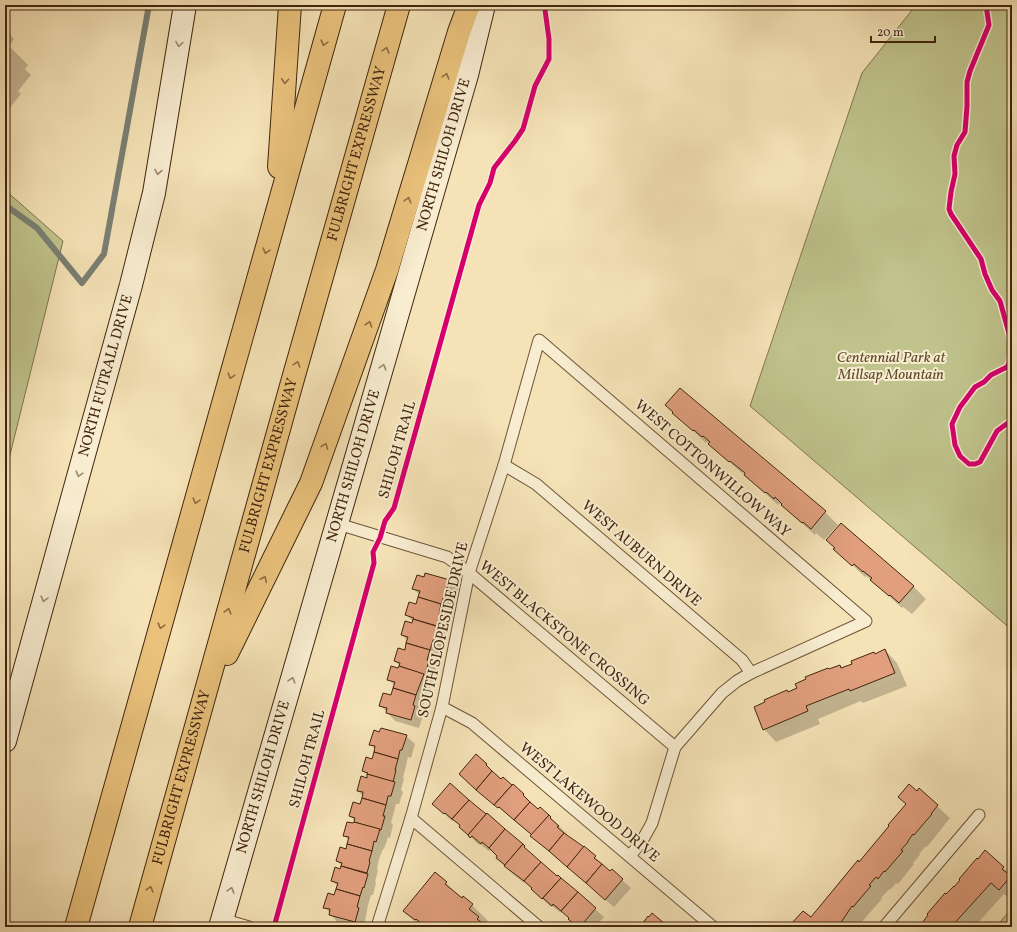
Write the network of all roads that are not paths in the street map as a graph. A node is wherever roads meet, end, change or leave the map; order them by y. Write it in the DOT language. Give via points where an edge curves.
graph roads {
  1 [pos="185,5"];
  2 [pos="290,5"];
  3 [pos="335,5"];
  4 [pos="399,5"];
  5 [pos="470,5"];
  6 [pos="484,5"];
  7 [pos="276,213"];
  8 [pos="539,340"];
  9 [pos="504,465"];
  10 [pos="338,524"];
  11 [pos="469,573"];
  12 [pos="751,673"];
  13 [pos="203,702"];
  14 [pos="442,707"];
  15 [pos="5,741"];
  16 [pos="674,747"];
  17 [pos="979,815"];
  18 [pos="411,818"];
  19 [pos="630,856"];
  20 [pos="221,923"];
  21 [pos="76,927"];
  22 [pos="140,927"];
  23 [pos="249,927"];
  24 [pos="377,927"];
  25 [pos="539,927"];
  26 [pos="713,927"];
  27 [pos="884,927"];
  1 -- 15 [label="main road, NORTH FUTRALL DRIVE, one-way" via="154,193"];
  2 -- 7 [label="highway, one-way"];
  3 -- 7 [label="highway, one-way"];
  13 -- 4 [label="highway, FULBRIGHT EXPRESSWAY, one-way"];
  13 -- 5 [label="highway, one-way" via="311,483 387,270 459,32"];
  10 -- 6 [label="main road, NORTH SHILOH DRIVE, one-way" via="468,75"];
  7 -- 21 [label="highway, one-way"];
  8 -- 9 [label="lane, SOUTH SLOPESIDE DRIVE"];
  8 -- 12 [label="lane, WEST COTTONWILLOW WAY" via="866,621"];
  9 -- 11 [label="lane, SOUTH SLOPESIDE DRIVE"];
  9 -- 12 [label="lane, WEST AUBURN DRIVE" via="536,484 742,660"];
  10 -- 11 [label="lane, WEST BLACKSTONE CROSSING" via="447,557"];
  20 -- 10 [label="main road, NORTH SHILOH DRIVE, one-way"];
  11 -- 14 [label="lane, SOUTH SLOPESIDE DRIVE"];
  11 -- 16 [label="lane, WEST BLACKSTONE CROSSING"];
  12 -- 16 [label="lane" via="722,693"];
  22 -- 13 [label="highway, FULBRIGHT EXPRESSWAY, one-way"];
  14 -- 18 [label="lane, SOUTH SLOPESIDE DRIVE"];
  14 -- 19 [label="lane, WEST LAKEWOOD DRIVE" via="472,723"];
  16 -- 19 [label="lane" via="652,823"];
  17 -- 27 [label="lane"];
  18 -- 24 [label="lane, SOUTH SLOPESIDE DRIVE"];
  18 -- 25 [label="lane"];
  19 -- 26 [label="lane, WEST LAKEWOOD DRIVE"];
  20 -- 23 [label="lane"];
}
